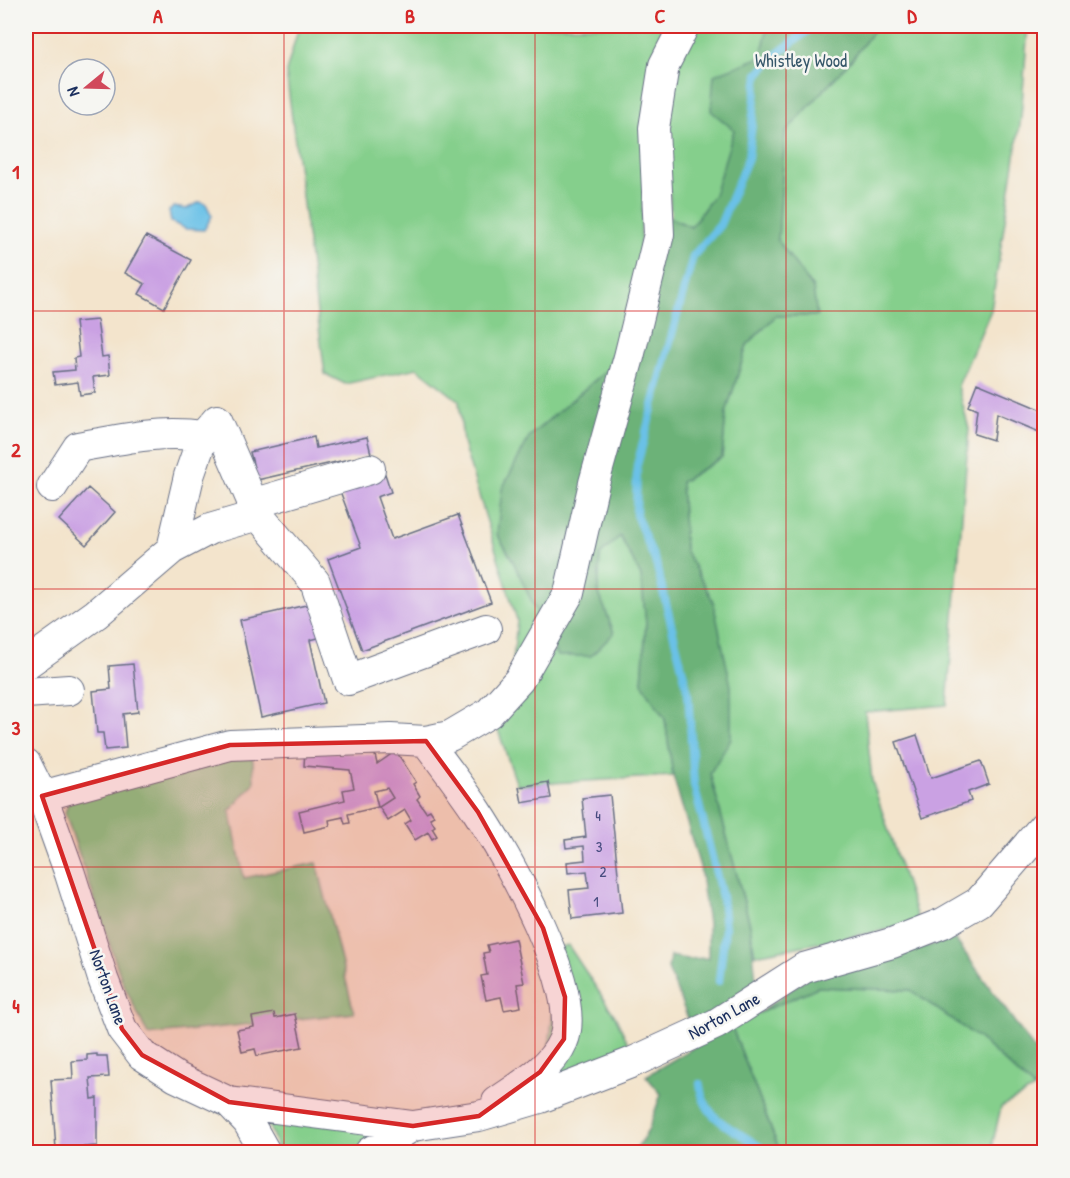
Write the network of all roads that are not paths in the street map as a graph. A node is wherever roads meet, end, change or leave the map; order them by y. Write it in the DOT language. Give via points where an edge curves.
graph roads {
  1 [pos="684,26"];
  2 [pos="203,436"];
  3 [pos="370,469"];
  4 [pos="52,487"];
  5 [pos="255,509"];
  6 [pos="172,549"];
  7 [pos="486,630"];
  8 [pos="26,664"];
  9 [pos="69,690"];
  10 [pos="26,693"];
  11 [pos="426,741"];
  12 [pos="26,764"];
  13 [pos="42,796"];
  14 [pos="1044,826"];
  15 [pos="229,1102"];
  16 [pos="478,1116"];
  17 [pos="413,1126"];
  18 [pos="265,1152"];
  19 [pos="370,1152"];
  1 -- 11 [label="street" via="664,65 654,128 659,234 569,593 519,680 489,713 450,736"];
  2 -- 4 [label="street" via="145,434 78,447"];
  2 -- 5 [label="street" via="218,420"];
  2 -- 6 [label="street"];
  3 -- 5 [label="street"];
  5 -- 6 [label="street"];
  5 -- 7 [label="street" via="315,582 348,680"];
  6 -- 8 [label="street" via="96,614"];
  9 -- 10 [label="street"];
  11 -- 13 [label="street" via="230,745"];
  11 -- 16 [label="street" via="478,812 543,928 565,997 564,1039 554,1057 540,1072"];
  12 -- 13 [label="street, Norton Lane"];
  13 -- 15 [label="street, Norton Lane" via="122,1029 142,1055 176,1077"];
  14 -- 16 [label="street, Norton Lane" via="979,902 943,923 892,943 804,968 716,1024 639,1059 540,1098"];
  15 -- 17 [label="street"];
  15 -- 18 [label="street, Norton Lane" via="248,1122"];
  16 -- 17 [label="street, Norton Lane"];
  17 -- 19 [label="street, Norton Lane"];
}
